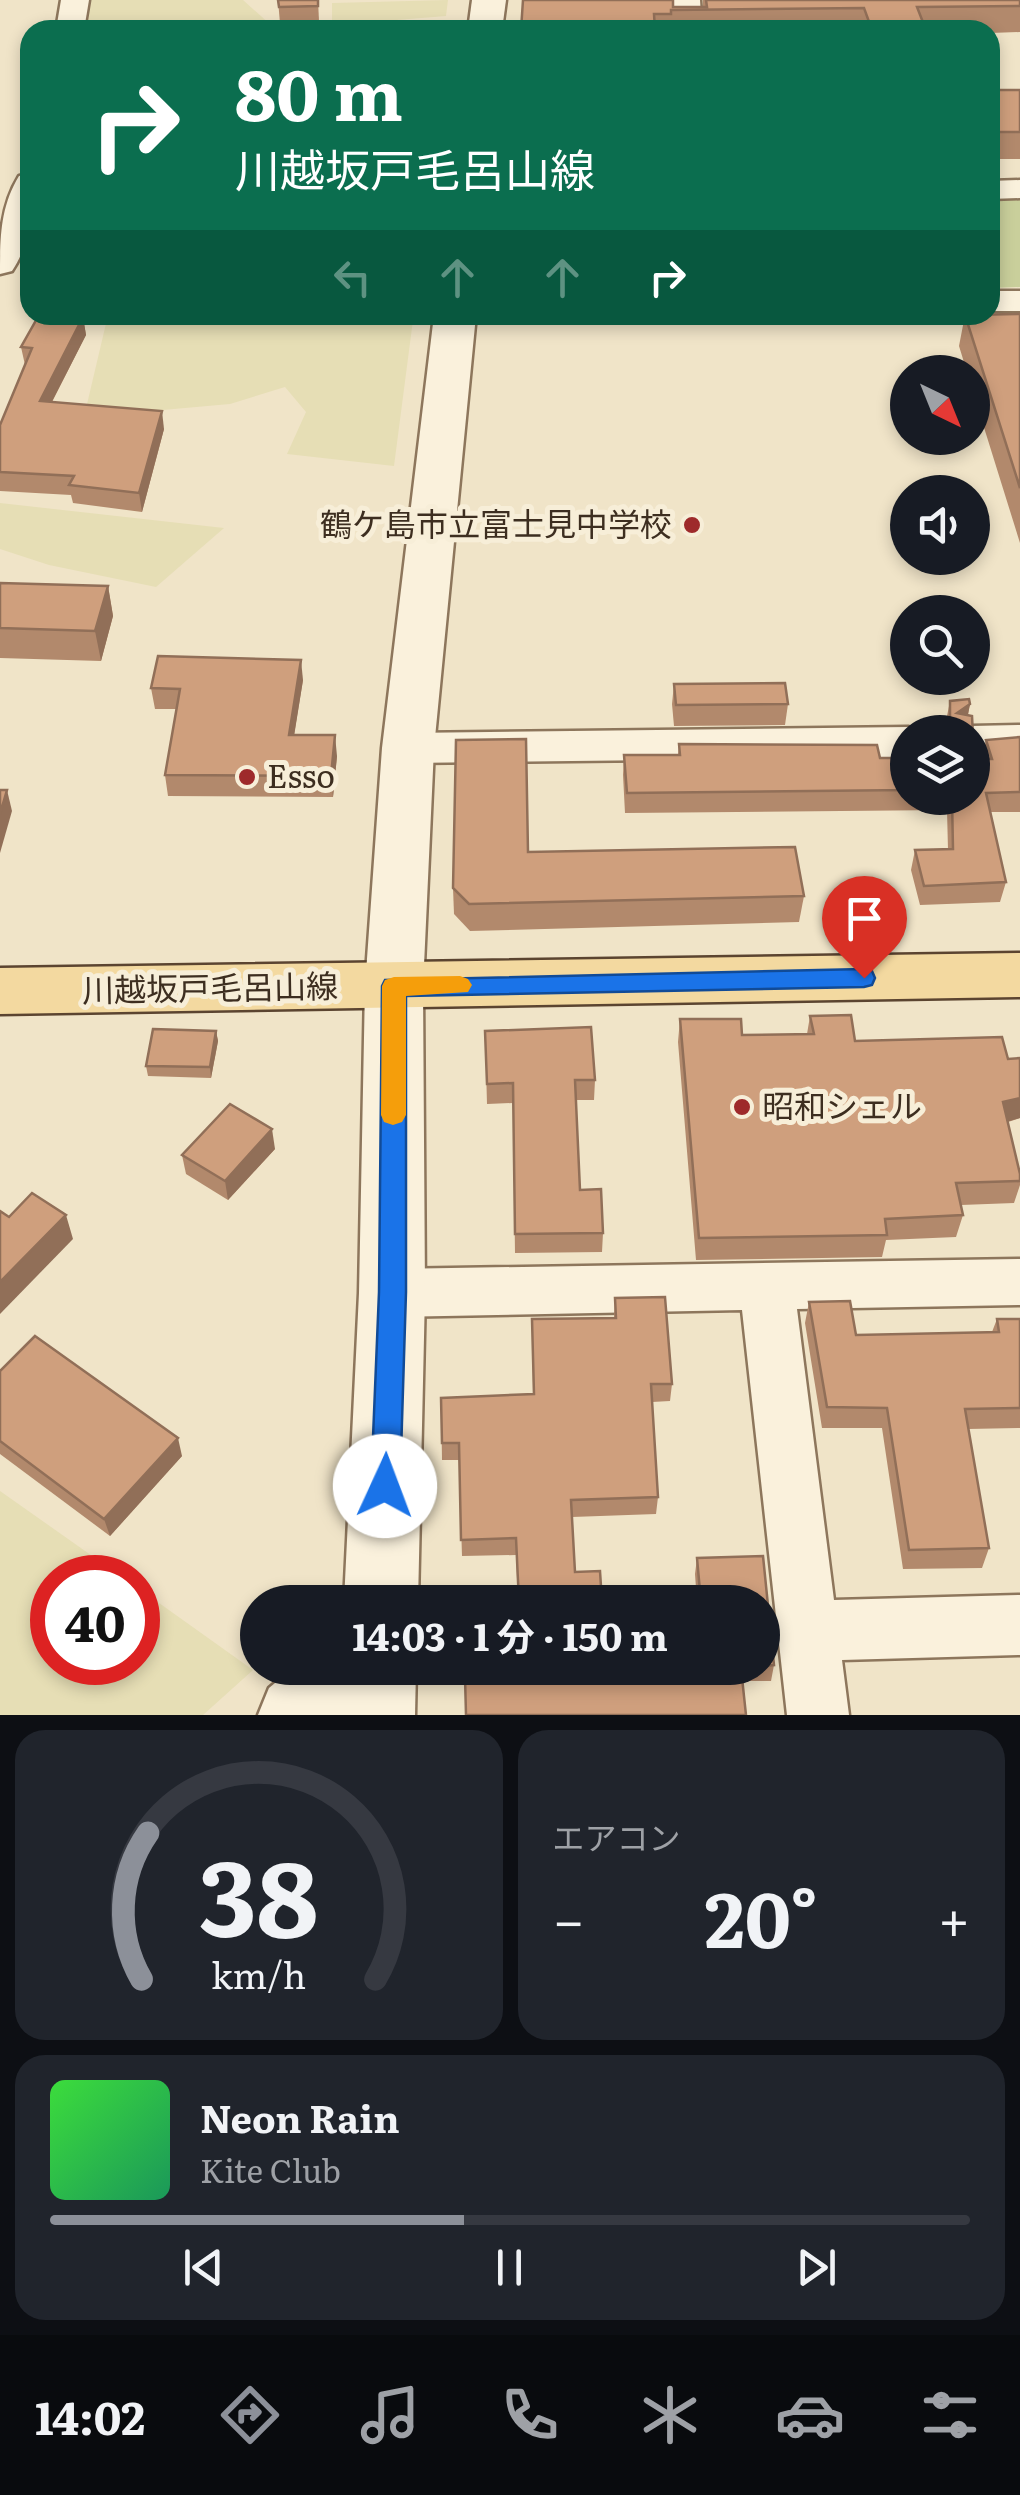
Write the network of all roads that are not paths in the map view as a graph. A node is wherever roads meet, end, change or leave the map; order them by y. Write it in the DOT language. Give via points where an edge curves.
graph roads {
  1 [pos="20,211"];
  2 [pos="0,264"];
  3 [pos="453,325"];
  4 [pos="1020,740"];
  5 [pos="990,741"];
  6 [pos="890,742"];
  7 [pos="408,748"];
  8 [pos="1020,975"];
  9 [pos="394,986"];
  10 [pos="0,991"];
  11 [pos="1020,1282"];
  12 [pos="767,1288"];
  13 [pos="392,1292"];
  14 [pos="382,1585"];
  15 [pos="1020,1625"];
  16 [pos="807,1631"];
  17 [pos="330,1685"];
  18 [pos="379,1685"];
  19 [pos="296,1715"];
  20 [pos="378,1715"];
  21 [pos="818,1715"];
  1 -- 2 [label="street"];
  3 -- 7 [label="street"];
  4 -- 5 [label="street"];
  6 -- 7 [label="street"];
  7 -- 9 [label="street"];
  8 -- 9 [label="main road, 川越坂戸毛呂山線"];
  9 -- 10 [label="main road, 川越坂戸毛呂山線"];
  9 -- 13 [label="street"];
  11 -- 12 [label="street"];
  12 -- 13 [label="street"];
  12 -- 16 [label="street"];
  13 -- 14 [label="street"];
  15 -- 16 [label="street"];
  16 -- 21 [label="street"];
  17 -- 19 [label="street"];
  18 -- 20 [label="street"];
}
